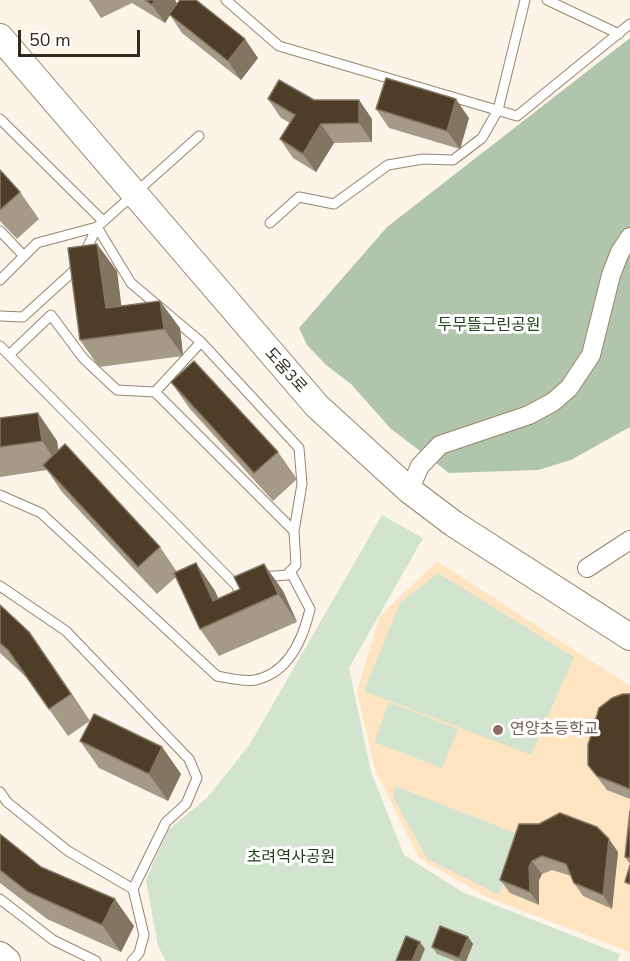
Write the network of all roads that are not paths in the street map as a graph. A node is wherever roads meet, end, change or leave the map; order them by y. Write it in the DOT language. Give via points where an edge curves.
graph roads {
  1 [pos="226,0"];
  2 [pos="525,0"];
  3 [pos="547,0"];
  4 [pos="630,24"];
  5 [pos="619,33"];
  6 [pos="0,38"];
  7 [pos="498,110"];
  8 [pos="0,119"];
  9 [pos="199,136"];
  10 [pos="135,192"];
  11 [pos="270,223"];
  12 [pos="100,224"];
  13 [pos="0,231"];
  14 [pos="630,237"];
  15 [pos="24,256"];
  16 [pos="0,280"];
  17 [pos="0,316"];
  18 [pos="201,342"];
  19 [pos="0,346"];
  20 [pos="9,356"];
  21 [pos="155,392"];
  22 [pos="409,490"];
  23 [pos="0,495"];
  24 [pos="294,531"];
  25 [pos="630,540"];
  26 [pos="587,567"];
  27 [pos="290,572"];
  28 [pos="241,578"];
  29 [pos="253,578"];
  30 [pos="230,579"];
  31 [pos="0,586"];
  32 [pos="241,599"];
  33 [pos="630,637"];
  34 [pos="0,792"];
  35 [pos="133,889"];
  36 [pos="0,899"];
  37 [pos="0,955"];
  38 [pos="7,961"];
  39 [pos="96,961"];
  40 [pos="132,961"];
  1 -- 7 [label="lane" via="279,46"];
  2 -- 7 [label="lane"];
  3 -- 5 [label="lane"];
  4 -- 5 [label="lane"];
  5 -- 7 [label="lane" via="517,116"];
  6 -- 10 [label="street, 도움3로"];
  7 -- 11 [label="lane" via="482,138 453,160 423,159 388,165 334,204 299,197"];
  8 -- 12 [label="lane"];
  9 -- 10 [label="lane"];
  10 -- 12 [label="lane"];
  10 -- 22 [label="street, 도움3로" via="261,345 317,406"];
  12 -- 15 [label="lane" via="37,243"];
  12 -- 17 [label="lane" via="78,267 22,317"];
  12 -- 18 [label="lane" via="131,283"];
  13 -- 15 [label="lane"];
  14 -- 22 [label="street" via="612,275 591,355 569,388 554,402 529,415 440,445 420,466"];
  15 -- 16 [label="lane"];
  18 -- 21 [label="lane"];
  18 -- 24 [label="lane" via="298,448 302,484"];
  19 -- 20 [label="lane"];
  20 -- 21 [label="lane" via="51,315 83,358 117,390"];
  20 -- 30 [label="lane"];
  21 -- 24 [label="lane"];
  22 -- 33 [label="street, 도움3로" via="518,567"];
  23 -- 27 [label="lane" via="41,513 217,676 254,680 282,668 304,632 310,609"];
  24 -- 27 [label="lane" via="296,565"];
  25 -- 26 [label="street"];
  27 -- 29 [label="lane"];
  28 -- 30 [label="lane"];
  30 -- 32 [label="lane"];
  31 -- 35 [label="lane" via="66,631 189,759 196,778 186,804 166,822"];
  34 -- 35 [label="lane" via="68,851"];
  35 -- 40 [label="lane" via="144,935 139,953"];
  36 -- 39 [label="lane" via="53,940"];
  37 -- 38 [label="street"];
}
